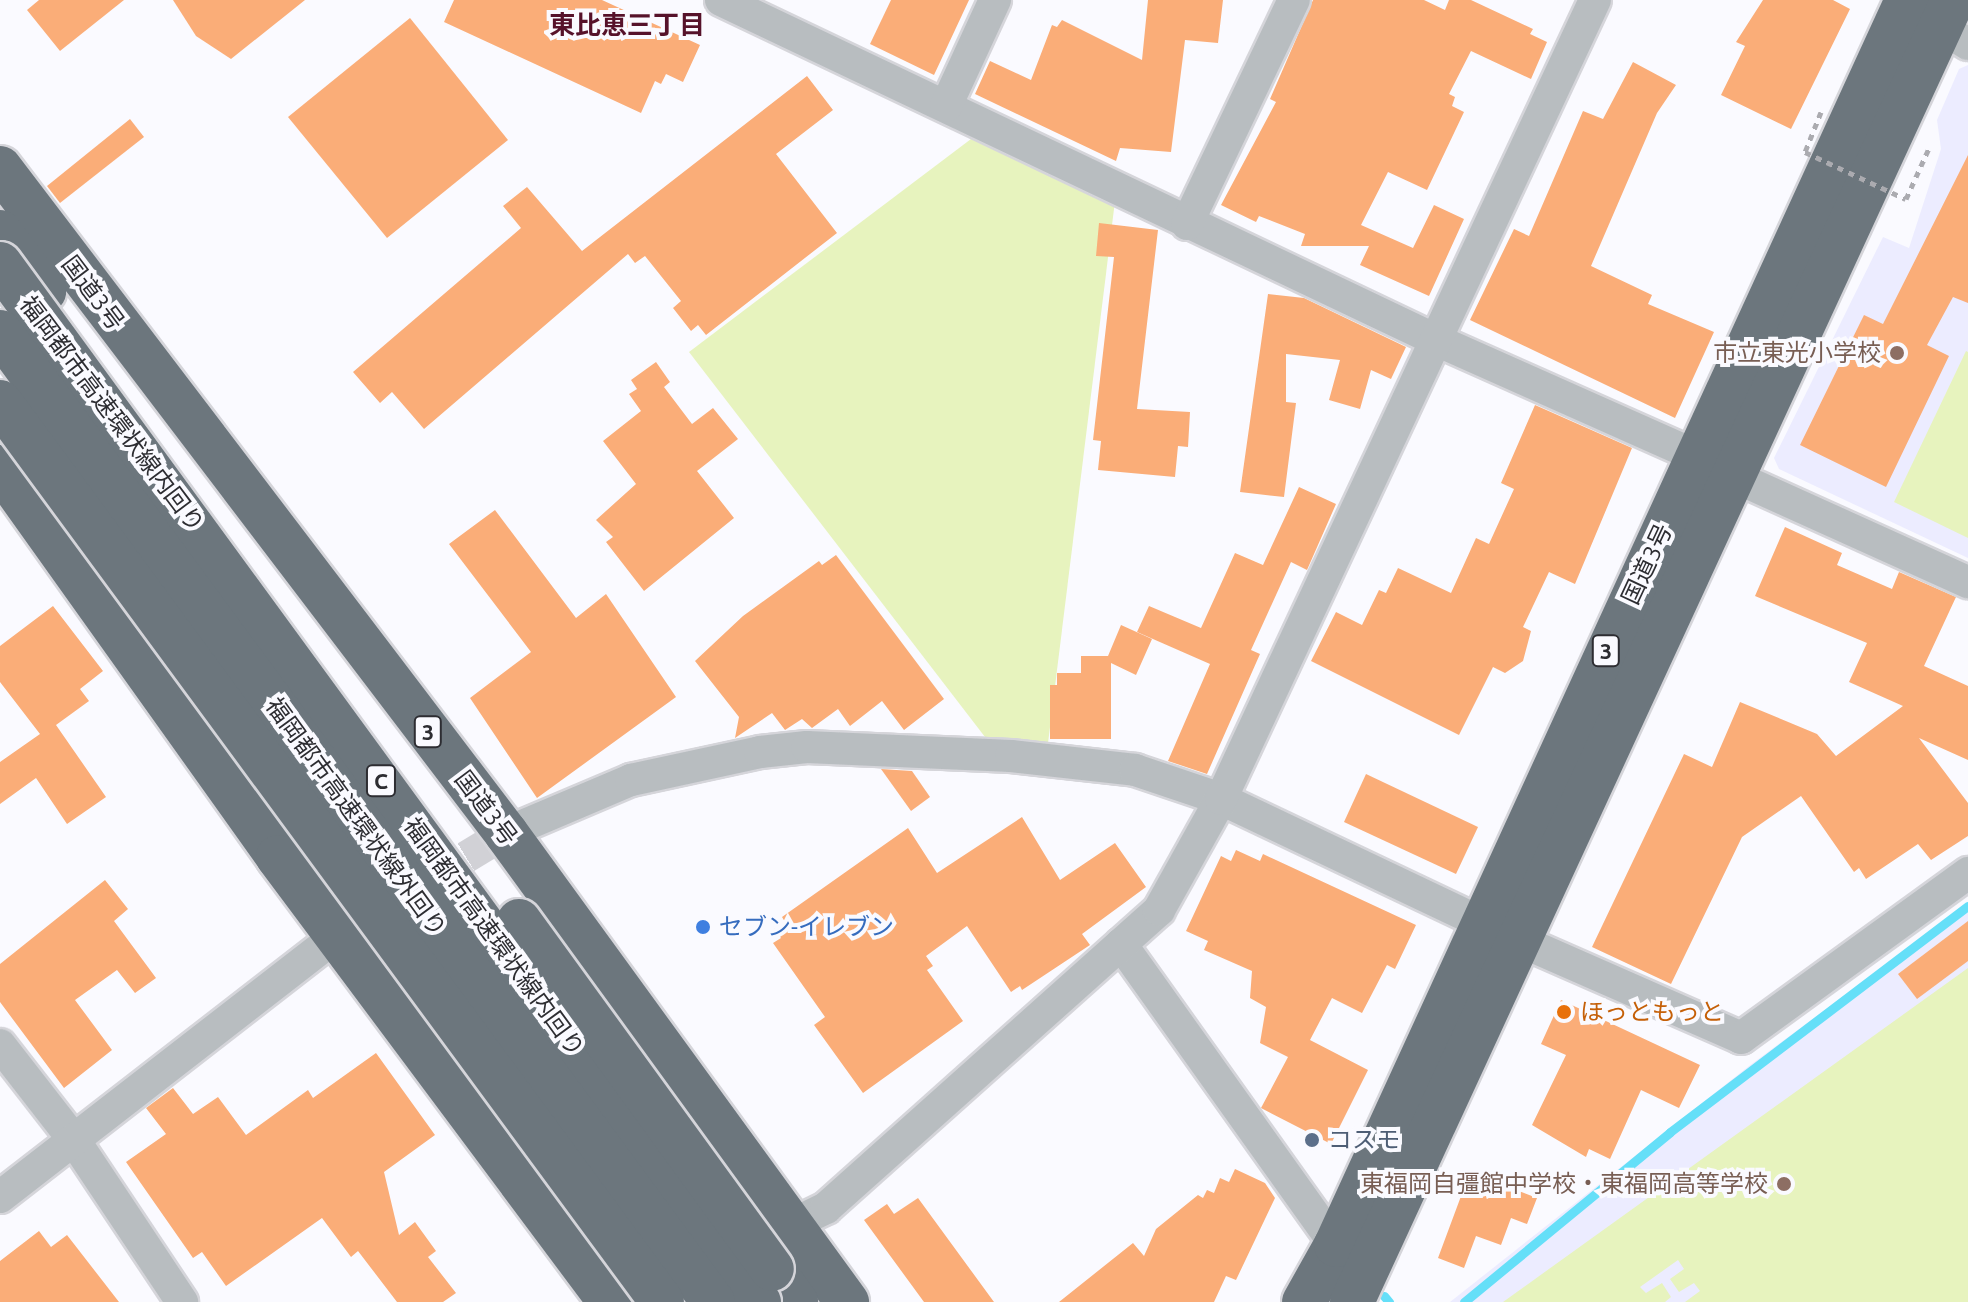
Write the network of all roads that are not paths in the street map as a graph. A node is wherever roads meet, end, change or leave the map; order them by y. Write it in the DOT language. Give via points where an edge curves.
graph roads {
  1 [pos="721,0"];
  2 [pos="995,0"];
  3 [pos="1294,0"];
  4 [pos="1595,0"];
  5 [pos="1928,13"];
  6 [pos="946,106"];
  7 [pos="0,168"];
  8 [pos="1187,224"];
  9 [pos="0,232"];
  10 [pos="0,264"];
  11 [pos="0,332"];
  12 [pos="1436,340"];
  13 [pos="0,402"];
  14 [pos="1696,456"];
  15 [pos="0,467"];
  16 [pos="1735,477"];
  17 [pos="1968,582"];
  18 [pos="1221,799"];
  19 [pos="506,833"];
  20 [pos="1968,873"];
  21 [pos="1499,931"];
  22 [pos="337,936"];
  23 [pos="1121,944"];
  24 [pos="0,1045"];
  25 [pos="74,1140"];
  26 [pos="0,1197"];
  27 [pos="799,1232"];
  28 [pos="1336,1245"];
  29 [pos="1359,1299"];
  30 [pos="182,1302"];
  31 [pos="610,1302"];
  32 [pos="662,1302"];
  33 [pos="713,1302"];
  34 [pos="759,1302"];
  35 [pos="796,1302"];
  36 [pos="847,1302"];
  37 [pos="860,1302"];
  38 [pos="1304,1302"];
  1 -- 6 [label="street"];
  2 -- 6 [label="street"];
  3 -- 8 [label="street"];
  4 -- 12 [label="street"];
  5 -- 14 [label="highway, 国道3号 / 3"];
  5 -- 16 [label="highway, 国道3号 / 3"];
  6 -- 8 [label="street"];
  7 -- 19 [label="highway, 国道3号 / 3"];
  8 -- 12 [label="street"];
  9 -- 35 [label="highway, bridge" via="633,1071"];
  10 -- 34 [label="highway, 福岡都市高速環状線内回り / C, bridge"];
  11 -- 33 [label="highway, 福岡都市高速環状線外回り / C, bridge"];
  12 -- 14 [label="street"];
  12 -- 18 [label="street"];
  13 -- 32 [label="highway, bridge"];
  14 -- 21 [label="highway, 国道3号 / 3"];
  15 -- 22 [label="highway"];
  16 -- 17 [label="street"];
  16 -- 21 [label="highway, 国道3号 / 3"];
  18 -- 19 [label="street" via="1165,777 1105,765 807,747 712,760 631,780"];
  18 -- 21 [label="street"];
  18 -- 23 [label="street" via="1159,910"];
  19 -- 27 [label="highway, 国道3号 / 3"];
  20 -- 21 [label="street" via="1741,1038"];
  21 -- 28 [label="highway, 国道3号 / 3"];
  21 -- 29 [label="highway, 国道3号 / 3"];
  22 -- 25 [label="street"];
  22 -- 31 [label="highway"];
  23 -- 27 [label="street"];
  23 -- 28 [label="street"];
  24 -- 25 [label="street"];
  25 -- 26 [label="street"];
  25 -- 30 [label="street"];
  27 -- 36 [label="highway, 国道3号 / 3"];
  27 -- 37 [label="highway"];
  28 -- 38 [label="highway, 国道3号 / 3"];
}
